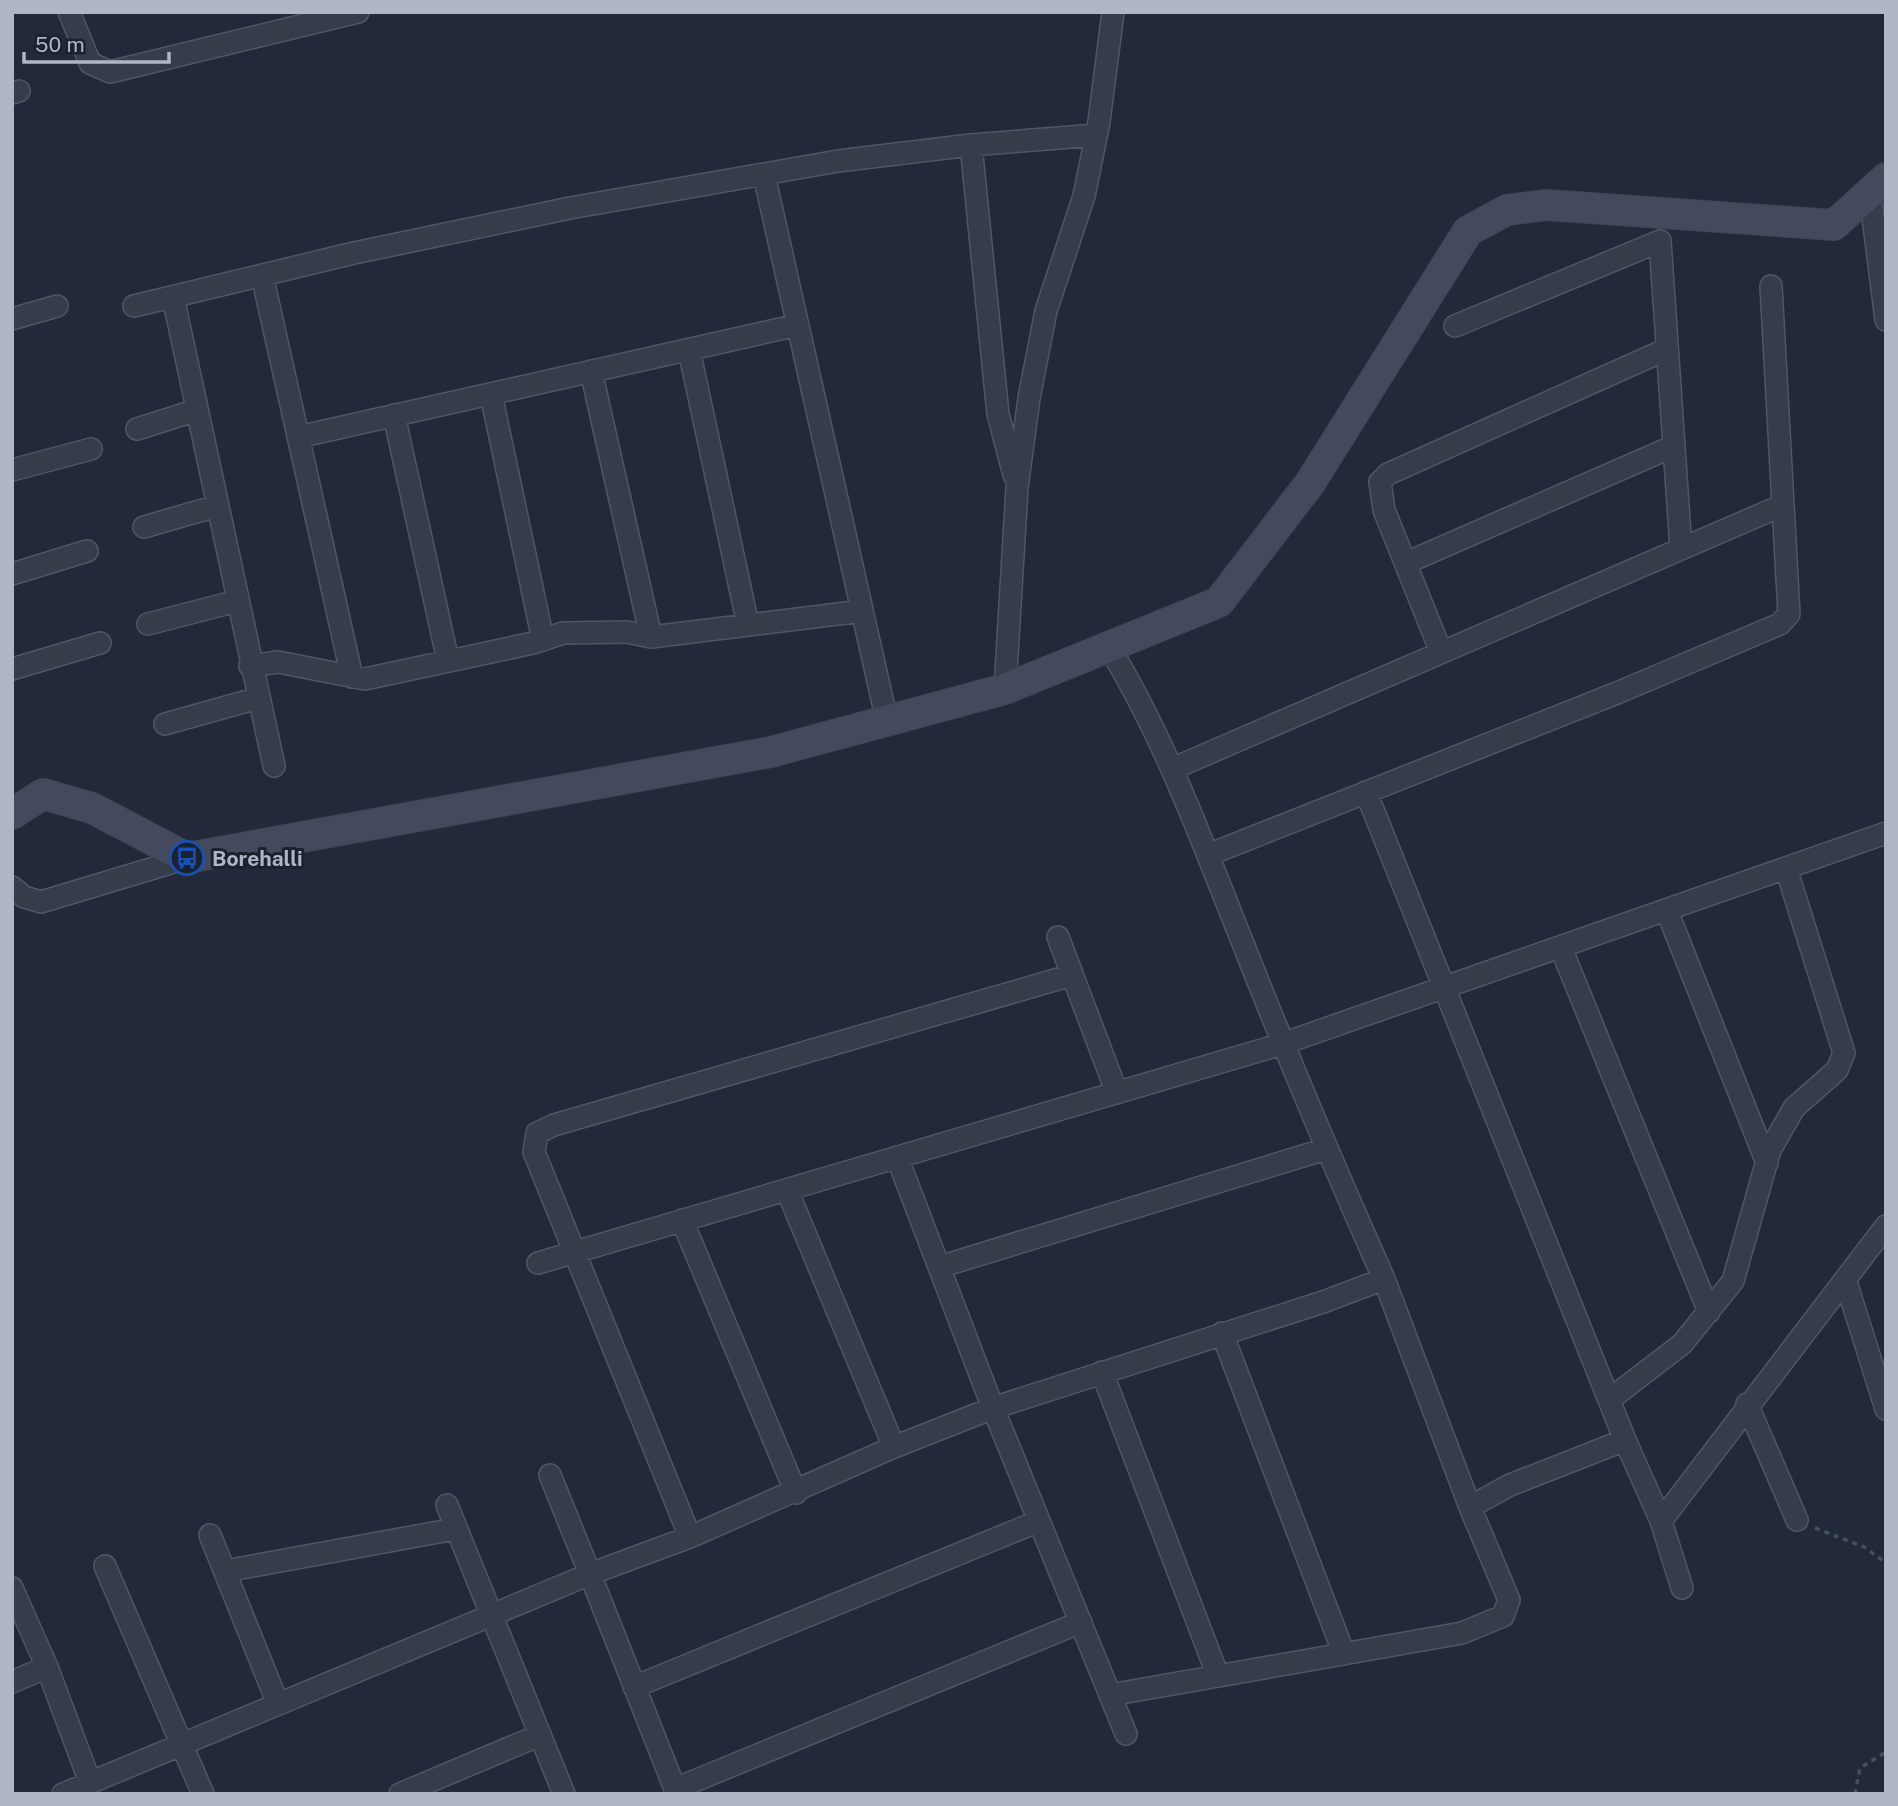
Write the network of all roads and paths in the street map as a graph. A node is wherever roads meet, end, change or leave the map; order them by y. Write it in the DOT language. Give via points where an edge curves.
graph roads {
  1 [pos="69,12"];
  2 [pos="358,12"];
  3 [pos="1113,12"];
  4 [pos="1096,135"];
  5 [pos="971,145"];
  6 [pos="765,175"];
  7 [pos="1878,185"];
  8 [pos="1882,256"];
  9 [pos="262,275"];
  10 [pos="1771,286"];
  11 [pos="173,297"];
  12 [pos="57,306"];
  13 [pos="134,306"];
  14 [pos="12,319"];
  15 [pos="1886,320"];
  16 [pos="798,325"];
  17 [pos="1455,326"];
  18 [pos="1667,349"];
  19 [pos="689,350"];
  20 [pos="591,372"];
  21 [pos="491,394"];
  22 [pos="197,411"];
  23 [pos="394,415"];
  24 [pos="137,429"];
  25 [pos="298,437"];
  26 [pos="1674,446"];
  27 [pos="91,449"];
  28 [pos="12,470"];
  29 [pos="1017,488"];
  30 [pos="1783,505"];
  31 [pos="217,506"];
  32 [pos="144,527"];
  33 [pos="1681,549"];
  34 [pos="87,551"];
  35 [pos="1406,563"];
  36 [pos="12,574"];
  37 [pos="237,601"];
  38 [pos="862,611"];
  39 [pos="148,624"];
  40 [pos="748,625"];
  41 [pos="651,636"];
  42 [pos="543,640"];
  43 [pos="100,643"];
  44 [pos="1109,647"];
  45 [pos="1441,652"];
  46 [pos="448,661"];
  47 [pos="250,666"];
  48 [pos="12,669"];
  49 [pos="352,677"];
  50 [pos="1005,689"];
  51 [pos="258,698"];
  52 [pos="887,721"];
  53 [pos="165,723"];
  54 [pos="274,766"];
  55 [pos="1171,769"];
  56 [pos="1366,792"];
  57 [pos="12,814"];
  58 [pos="1886,833"];
  59 [pos="1208,855"];
  60 [pos="187,858"];
  61 [pos="1786,867"];
  62 [pos="12,887"];
  63 [pos="1667,911"];
  64 [pos="1058,937"];
  65 [pos="1560,948"];
  66 [pos="1072,975"];
  67 [pos="1444,988"];
  68 [pos="1282,1044"];
  69 [pos="1116,1093"];
  70 [pos="1326,1149"];
  71 [pos="897,1157"];
  72 [pos="1767,1163"];
  73 [pos="787,1190"];
  74 [pos="682,1220"];
  75 [pos="1886,1226"];
  76 [pos="575,1252"];
  77 [pos="538,1263"];
  78 [pos="939,1267"];
  79 [pos="1384,1279"];
  80 [pos="1846,1282"];
  81 [pos="1709,1312"];
  82 [pos="1222,1333"];
  83 [pos="1102,1372"];
  84 [pos="1609,1400"];
  85 [pos="1747,1404"];
  86 [pos="993,1408"];
  87 [pos="1886,1409"];
  88 [pos="1625,1440"];
  89 [pos="894,1447"];
  90 [pos="550,1475"];
  91 [pos="796,1493"];
  92 [pos="447,1505"];
  93 [pos="1470,1507"];
  94 [pos="1797,1520"];
  95 [pos="1039,1521"];
  96 [pos="1661,1521"];
  97 [pos="455,1530"];
  98 [pos="210,1535"];
  99 [pos="690,1537"];
  100 [pos="1886,1563"];
  101 [pos="105,1566"];
  102 [pos="225,1572"];
  103 [pos="590,1574"];
  104 [pos="12,1588"];
  105 [pos="1682,1588"];
  106 [pos="490,1616"];
  107 [pos="1081,1622"];
  108 [pos="1344,1654"];
  109 [pos="47,1667"];
  110 [pos="1218,1676"];
  111 [pos="12,1682"];
  112 [pos="634,1687"];
  113 [pos="1110,1695"];
  114 [pos="278,1704"];
  115 [pos="1126,1734"];
  116 [pos="540,1735"];
  117 [pos="181,1743"];
  118 [pos="1886,1752"];
  119 [pos="90,1782"];
  120 [pos="676,1792"];
  121 [pos="63,1794"];
  122 [pos="203,1794"];
  123 [pos="400,1794"];
  124 [pos="564,1794"];
  125 [pos="1855,1794"];
  1 -- 2 [label="street" via="90,63 110,72"];
  3 -- 4 [label="street"];
  4 -- 5 [label="street"];
  4 -- 29 [label="street" via="1084,196 1046,311"];
  5 -- 6 [label="street"];
  5 -- 29 [label="street" via="998,414"];
  6 -- 9 [label="street" via="570,208"];
  6 -- 16 [label="street"];
  7 -- 8 [label="street"];
  7 -- 44 [label="main road" via="1834,225 1547,205 1507,210 1468,231 1310,483 1219,602"];
  8 -- 15 [label="street"];
  9 -- 11 [label="street"];
  9 -- 25 [label="street"];
  10 -- 30 [label="street"];
  11 -- 13 [label="street"];
  11 -- 22 [label="street"];
  12 -- 14 [label="street"];
  16 -- 19 [label="street"];
  16 -- 38 [label="street"];
  17 -- 18 [label="street" via="1660,242"];
  18 -- 26 [label="street"];
  18 -- 35 [label="street" via="1388,474 1380,482 1380,496"];
  19 -- 20 [label="street"];
  19 -- 40 [label="street"];
  20 -- 21 [label="street"];
  20 -- 41 [label="street"];
  21 -- 23 [label="street"];
  21 -- 42 [label="street"];
  22 -- 24 [label="street"];
  22 -- 31 [label="street"];
  23 -- 25 [label="street"];
  23 -- 46 [label="street"];
  25 -- 49 [label="street"];
  26 -- 33 [label="street"];
  26 -- 35 [label="street"];
  27 -- 28 [label="street"];
  29 -- 50 [label="street"];
  30 -- 33 [label="street"];
  30 -- 56 [label="street" via="1789,614 1780,625"];
  31 -- 32 [label="street"];
  31 -- 37 [label="street"];
  33 -- 45 [label="street"];
  34 -- 36 [label="street"];
  35 -- 45 [label="street"];
  37 -- 39 [label="street"];
  37 -- 47 [label="street"];
  38 -- 40 [label="street"];
  38 -- 52 [label="street"];
  40 -- 41 [label="street"];
  41 -- 42 [label="street" via="598,631 563,633"];
  42 -- 46 [label="street"];
  43 -- 48 [label="street"];
  44 -- 50 [label="main road"];
  44 -- 55 [label="street" via="1143,702"];
  45 -- 55 [label="street"];
  46 -- 49 [label="street" via="365,679"];
  47 -- 49 [label="street" via="278,662"];
  47 -- 51 [label="street"];
  50 -- 52 [label="main road"];
  51 -- 53 [label="street"];
  51 -- 54 [label="street"];
  52 -- 60 [label="main road" via="771,752"];
  55 -- 59 [label="street"];
  56 -- 59 [label="street"];
  56 -- 67 [label="street"];
  57 -- 60 [label="main road" via="43,794 92,808"];
  58 -- 61 [label="street"];
  59 -- 68 [label="street"];
  60 -- 62 [label="street" via="41,902"];
  61 -- 63 [label="street"];
  61 -- 72 [label="street" via="1843,1053 1837,1070 1794,1108"];
  63 -- 65 [label="street"];
  63 -- 72 [label="street"];
  64 -- 66 [label="street"];
  65 -- 67 [label="street"];
  65 -- 81 [label="street"];
  66 -- 69 [label="street"];
  66 -- 76 [label="street" via="537,1133 534,1152"];
  67 -- 68 [label="street"];
  67 -- 84 [label="street"];
  68 -- 69 [label="street"];
  68 -- 70 [label="street"];
  69 -- 71 [label="street"];
  70 -- 78 [label="street"];
  70 -- 79 [label="street"];
  71 -- 73 [label="street"];
  71 -- 78 [label="street"];
  72 -- 81 [label="street" via="1733,1281"];
  73 -- 74 [label="street"];
  73 -- 89 [label="street"];
  74 -- 76 [label="street"];
  74 -- 91 [label="street"];
  75 -- 80 [label="street"];
  76 -- 77 [label="street"];
  76 -- 99 [label="street"];
  78 -- 86 [label="street"];
  79 -- 82 [label="street"];
  79 -- 93 [label="street"];
  80 -- 85 [label="street"];
  80 -- 87 [label="street"];
  81 -- 84 [label="street" via="1682,1344"];
  82 -- 83 [label="street"];
  82 -- 108 [label="street"];
  83 -- 86 [label="street"];
  83 -- 110 [label="street"];
  84 -- 88 [label="street"];
  85 -- 94 [label="street"];
  85 -- 96 [label="street"];
  86 -- 89 [label="street"];
  86 -- 95 [label="street"];
  88 -- 93 [label="street" via="1510,1485"];
  88 -- 96 [label="street"];
  89 -- 91 [label="street"];
  90 -- 103 [label="street"];
  91 -- 99 [label="street"];
  92 -- 97 [label="street"];
  93 -- 108 [label="street" via="1509,1600 1503,1616 1462,1633"];
  94 -- 100 [label="path" via="1864,1546"];
  95 -- 107 [label="street"];
  95 -- 112 [label="street"];
  96 -- 105 [label="street"];
  97 -- 102 [label="street"];
  97 -- 106 [label="street"];
  98 -- 102 [label="street"];
  99 -- 103 [label="street"];
  101 -- 117 [label="street"];
  102 -- 114 [label="street"];
  103 -- 106 [label="street"];
  103 -- 112 [label="street"];
  104 -- 109 [label="street"];
  106 -- 114 [label="street"];
  106 -- 116 [label="street"];
  107 -- 113 [label="street"];
  107 -- 120 [label="street"];
  108 -- 110 [label="street"];
  109 -- 111 [label="street"];
  109 -- 119 [label="street"];
  110 -- 113 [label="street"];
  112 -- 120 [label="street"];
  113 -- 115 [label="street"];
  114 -- 117 [label="street"];
  116 -- 123 [label="street"];
  116 -- 124 [label="street"];
  117 -- 119 [label="street"];
  117 -- 122 [label="street"];
  118 -- 125 [label="path" via="1860,1768"];
  119 -- 121 [label="street"];
}
